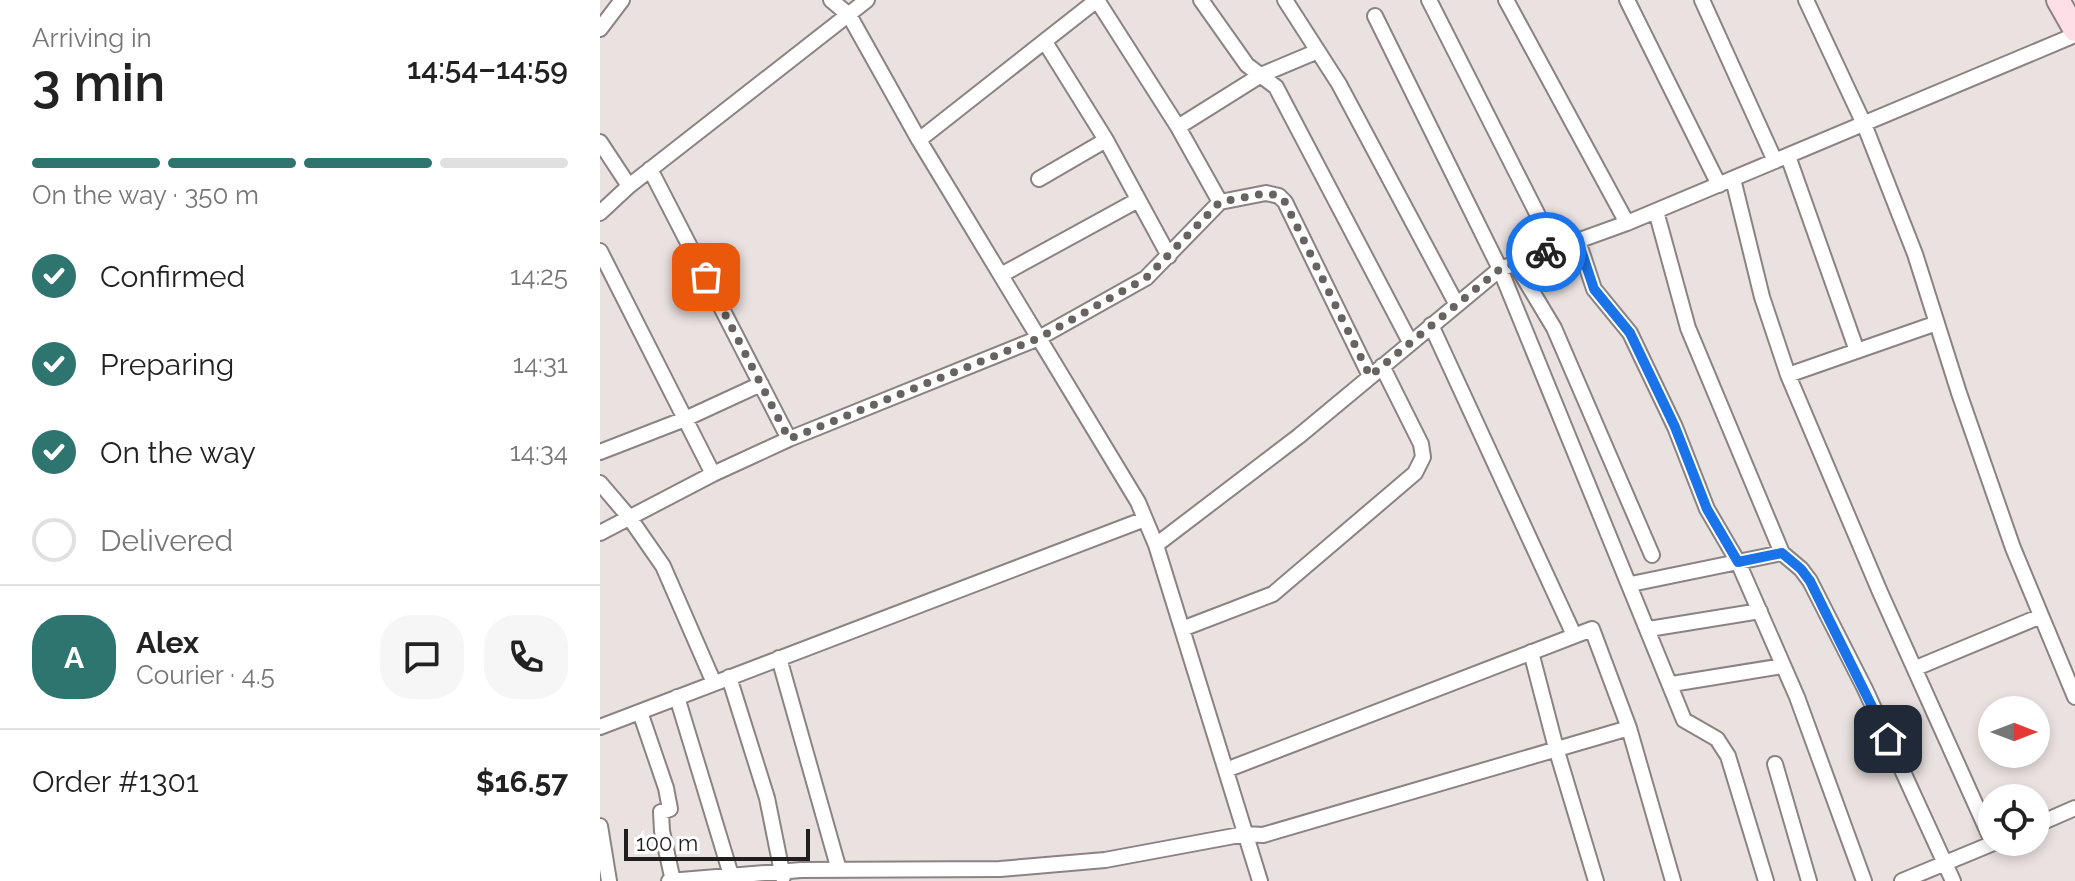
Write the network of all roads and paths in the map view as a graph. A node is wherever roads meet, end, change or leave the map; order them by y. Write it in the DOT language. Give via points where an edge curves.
graph roads {
  1 [pos="622,0"];
  2 [pos="831,0"];
  3 [pos="867,0"];
  4 [pos="1097,0"];
  5 [pos="1201,0"];
  6 [pos="1285,0"];
  7 [pos="1429,0"];
  8 [pos="1506,0"];
  9 [pos="1627,0"];
  10 [pos="1702,0"];
  11 [pos="1806,0"];
  12 [pos="2058,0"];
  13 [pos="849,15"];
  14 [pos="1375,16"];
  15 [pos="600,29"];
  16 [pos="2075,32"];
  17 [pos="1045,42"];
  18 [pos="1318,51"];
  19 [pos="1261,75"];
  20 [pos="1864,124"];
  21 [pos="1178,127"];
  22 [pos="919,140"];
  23 [pos="1106,140"];
  24 [pos="600,142"];
  25 [pos="1782,158"];
  26 [pos="650,169"];
  27 [pos="1039,179"];
  28 [pos="1733,179"];
  29 [pos="1719,185"];
  30 [pos="629,186"];
  31 [pos="1138,200"];
  32 [pos="1220,202"];
  33 [pos="1656,211"];
  34 [pos="600,213"];
  35 [pos="1627,223"];
  36 [pos="1578,241"];
  37 [pos="1555,249"];
  38 [pos="600,251"];
  39 [pos="1169,256"];
  40 [pos="1515,263"];
  41 [pos="1500,269"];
  42 [pos="1001,275"];
  43 [pos="1457,305"];
  44 [pos="1937,323"];
  45 [pos="1431,325"];
  46 [pos="1039,338"];
  47 [pos="1410,342"];
  48 [pos="1857,351"];
  49 [pos="1376,371"];
  50 [pos="1788,375"];
  51 [pos="761,384"];
  52 [pos="685,419"];
  53 [pos="600,434"];
  54 [pos="789,439"];
  55 [pos="604,451"];
  56 [pos="713,474"];
  57 [pos="600,483"];
  58 [pos="629,517"];
  59 [pos="1145,519"];
  60 [pos="600,533"];
  61 [pos="1156,545"];
  62 [pos="1782,553"];
  63 [pos="1652,555"];
  64 [pos="1738,562"];
  65 [pos="1631,584"];
  66 [pos="1760,611"];
  67 [pos="2041,616"];
  68 [pos="1182,629"];
  69 [pos="1649,629"];
  70 [pos="1574,635"];
  71 [pos="1531,652"];
  72 [pos="779,658"];
  73 [pos="1783,666"];
  74 [pos="1916,668"];
  75 [pos="729,677"];
  76 [pos="714,683"];
  77 [pos="1672,684"];
  78 [pos="677,697"];
  79 [pos="2075,697"];
  80 [pos="640,712"];
  81 [pos="600,727"];
  82 [pos="1629,728"];
  83 [pos="1556,748"];
  84 [pos="1775,764"];
  85 [pos="1226,770"];
  86 [pos="1978,808"];
  87 [pos="2075,808"];
  88 [pos="2050,819"];
  89 [pos="600,826"];
  90 [pos="1245,834"];
  91 [pos="1978,849"];
  92 [pos="1945,864"];
  93 [pos="839,870"];
  94 [pos="731,875"];
  95 [pos="783,876"];
  96 [pos="609,881"];
  97 [pos="671,881"];
  98 [pos="1260,881"];
  99 [pos="1596,881"];
  100 [pos="1673,881"];
  101 [pos="1766,881"];
  102 [pos="1809,881"];
  103 [pos="1864,881"];
  104 [pos="1902,881"];
  105 [pos="1953,881"];
  1 -- 15 [label="street"];
  2 -- 13 [label="street"];
  3 -- 13 [label="street"];
  4 -- 17 [label="street"];
  4 -- 21 [label="street"];
  5 -- 19 [label="street" via="1247,65"];
  6 -- 18 [label="street"];
  7 -- 37 [label="street"];
  8 -- 35 [label="street"];
  9 -- 29 [label="street"];
  10 -- 25 [label="street"];
  11 -- 20 [label="street"];
  12 -- 16 [label="street"];
  13 -- 22 [label="street"];
  13 -- 26 [label="street"];
  14 -- 41 [label="street"];
  16 -- 20 [label="street"];
  17 -- 22 [label="street"];
  17 -- 23 [label="street"];
  18 -- 19 [label="street"];
  18 -- 43 [label="street"];
  19 -- 21 [label="street"];
  19 -- 47 [label="street" via="1276,87"];
  20 -- 25 [label="street"];
  20 -- 44 [label="street"];
  21 -- 32 [label="street"];
  22 -- 42 [label="street"];
  23 -- 27 [label="street"];
  23 -- 31 [label="street"];
  24 -- 30 [label="street"];
  25 -- 28 [label="street"];
  25 -- 48 [label="street"];
  26 -- 30 [label="street"];
  26 -- 51 [label="street"];
  28 -- 29 [label="street"];
  28 -- 50 [label="street"];
  29 -- 33 [label="street"];
  30 -- 34 [label="street"];
  31 -- 39 [label="street"];
  31 -- 42 [label="street"];
  32 -- 39 [label="street"];
  32 -- 49 [label="street" via="1266,193 1285,202"];
  33 -- 35 [label="street"];
  33 -- 62 [label="street" via="1688,328"];
  35 -- 36 [label="street"];
  36 -- 37 [label="street"];
  36 -- 64 [label="street" via="1594,289 1630,333 1707,509"];
  37 -- 40 [label="street"];
  38 -- 52 [label="street"];
  39 -- 46 [label="street" via="1146,278"];
  40 -- 41 [label="street"];
  40 -- 63 [label="street" via="1554,328"];
  41 -- 43 [label="street"];
  41 -- 65 [label="street"];
  42 -- 46 [label="street"];
  43 -- 45 [label="street"];
  44 -- 48 [label="street"];
  44 -- 67 [label="street"];
  45 -- 47 [label="street"];
  45 -- 70 [label="street"];
  46 -- 54 [label="street"];
  46 -- 59 [label="street"];
  47 -- 49 [label="street"];
  48 -- 50 [label="street"];
  49 -- 61 [label="street"];
  49 -- 68 [label="street" via="1421,444 1423,457 1415,473 1273,594"];
  50 -- 74 [label="street"];
  51 -- 52 [label="street"];
  51 -- 54 [label="street"];
  52 -- 55 [label="street"];
  52 -- 56 [label="street"];
  53 -- 55 [label="street"];
  54 -- 56 [label="street"];
  56 -- 58 [label="street"];
  57 -- 58 [label="street"];
  58 -- 60 [label="street"];
  58 -- 76 [label="street" via="663,566"];
  59 -- 61 [label="street"];
  59 -- 72 [label="street"];
  61 -- 68 [label="street"];
  62 -- 64 [label="street"];
  62 -- 92 [label="street" via="1810,581"];
  64 -- 65 [label="street"];
  64 -- 66 [label="street"];
  65 -- 69 [label="street"];
  66 -- 69 [label="street"];
  66 -- 73 [label="street"];
  67 -- 74 [label="street"];
  67 -- 79 [label="street"];
  68 -- 85 [label="street"];
  69 -- 77 [label="street"];
  70 -- 71 [label="street"];
  70 -- 82 [label="street" via="1592,629"];
  71 -- 83 [label="street"];
  71 -- 85 [label="street"];
  72 -- 75 [label="street"];
  72 -- 93 [label="street"];
  73 -- 77 [label="street"];
  73 -- 103 [label="street"];
  74 -- 86 [label="street"];
  75 -- 76 [label="street"];
  75 -- 95 [label="street" via="767,798"];
  76 -- 78 [label="street"];
  77 -- 101 [label="street" via="1684,720 1717,739 1728,756"];
  78 -- 80 [label="street"];
  78 -- 94 [label="street"];
  80 -- 81 [label="street"];
  80 -- 97 [label="street" via="670,809 661,812"];
  82 -- 83 [label="street"];
  82 -- 100 [label="street"];
  83 -- 90 [label="street" via="1263,835"];
  83 -- 99 [label="street"];
  84 -- 102 [label="street"];
  85 -- 90 [label="street"];
  87 -- 88 [label="street"];
  89 -- 96 [label="street"];
  90 -- 93 [label="street" via="1105,860 1030,867"];
  90 -- 98 [label="street"];
  91 -- 92 [label="street"];
  92 -- 104 [label="street"];
  92 -- 105 [label="street"];
  93 -- 95 [label="street"];
  94 -- 95 [label="street"];
  94 -- 97 [label="street"];
}
